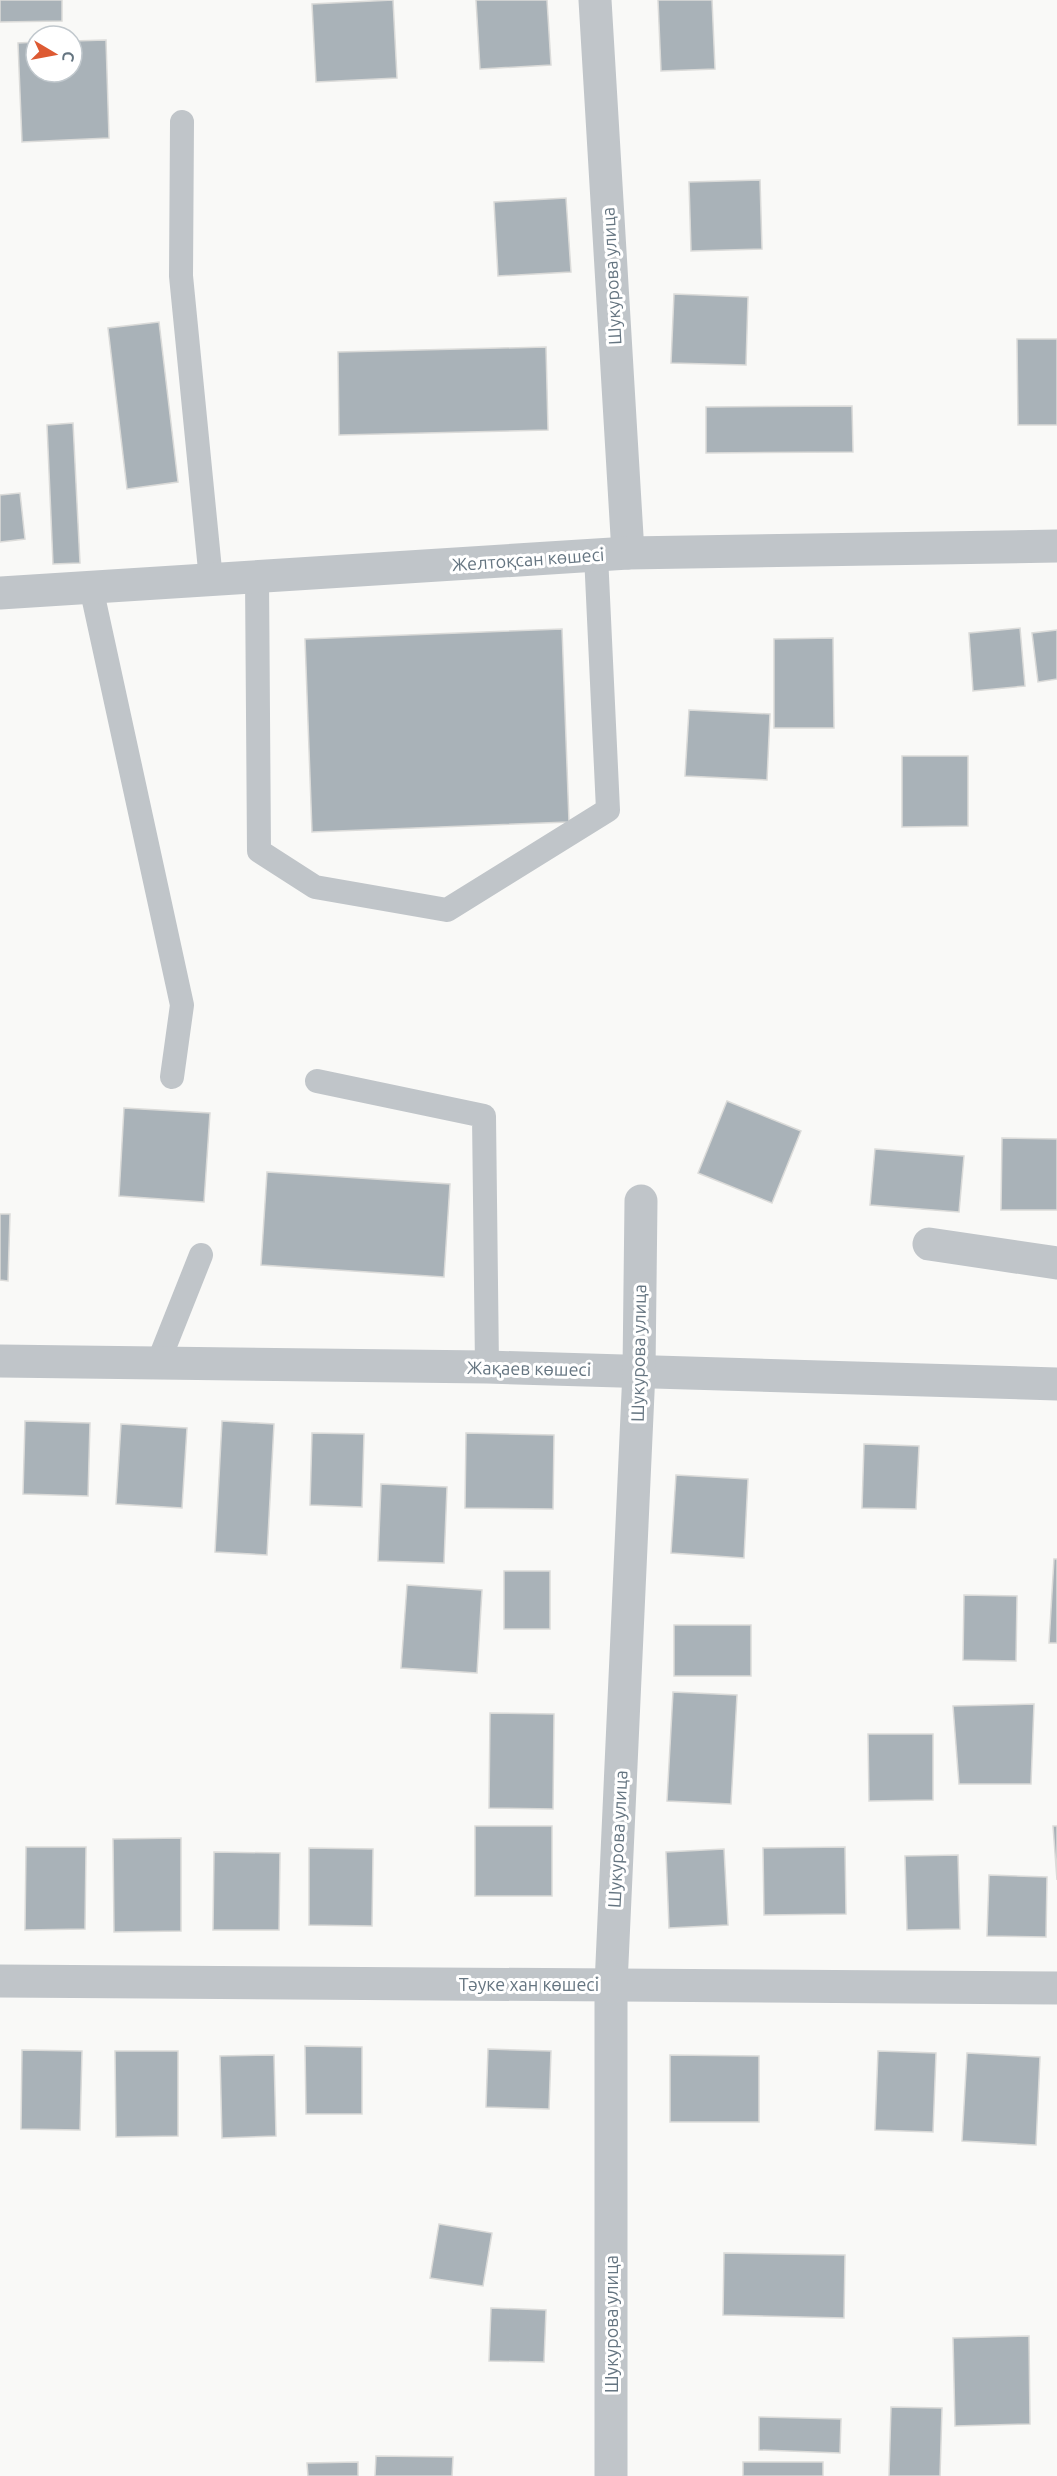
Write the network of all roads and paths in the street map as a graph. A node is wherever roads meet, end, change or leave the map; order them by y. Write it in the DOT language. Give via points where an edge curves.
graph roads {
  1 [pos="595,0"];
  2 [pos="182,122"];
  3 [pos="1057,546"];
  4 [pos="628,553"];
  5 [pos="596,555"];
  6 [pos="257,577"];
  7 [pos="211,580"];
  8 [pos="91,587"];
  9 [pos="0,593"];
  10 [pos="172,1077"];
  11 [pos="317,1081"];
  12 [pos="641,1201"];
  13 [pos="929,1244"];
  14 [pos="201,1255"];
  15 [pos="1057,1263"];
  16 [pos="0,1361"];
  17 [pos="158,1363"];
  18 [pos="487,1367"];
  19 [pos="639,1371"];
  20 [pos="1057,1384"];
  21 [pos="0,1981"];
  22 [pos="611,1985"];
  23 [pos="1057,1988"];
  24 [pos="611,2476"];
  1 -- 4 [label="street, Шукурова улица"];
  2 -- 7 [label="lane" via="181,276"];
  3 -- 4 [label="street, Желтоқсан көшесі"];
  4 -- 5 [label="street, Желтоқсан көшесі"];
  5 -- 6 [label="street, Желтоқсан көшесі"];
  5 -- 6 [label="lane" via="608,810 447,910 315,887 259,850"];
  6 -- 7 [label="street, Желтоқсан көшесі"];
  7 -- 8 [label="street, Желтоқсан көшесі"];
  8 -- 9 [label="street, Желтоқсан көшесі"];
  8 -- 10 [label="lane" via="182,1005"];
  11 -- 18 [label="lane" via="484,1116"];
  12 -- 19 [label="street, Шукурова улица"];
  13 -- 15 [label="street"];
  14 -- 17 [label="lane"];
  16 -- 17 [label="street, Жақаев көшесі"];
  17 -- 18 [label="street, Жақаев көшесі"];
  18 -- 19 [label="street, Жақаев көшесі"];
  19 -- 20 [label="street, Жақаев көшесі"];
  19 -- 22 [label="street, Шукурова улица"];
  21 -- 22 [label="street, Тәуке хан көшесі"];
  22 -- 23 [label="street, Тәуке хан көшесі"];
  22 -- 24 [label="street, Шукурова улица"];
}
